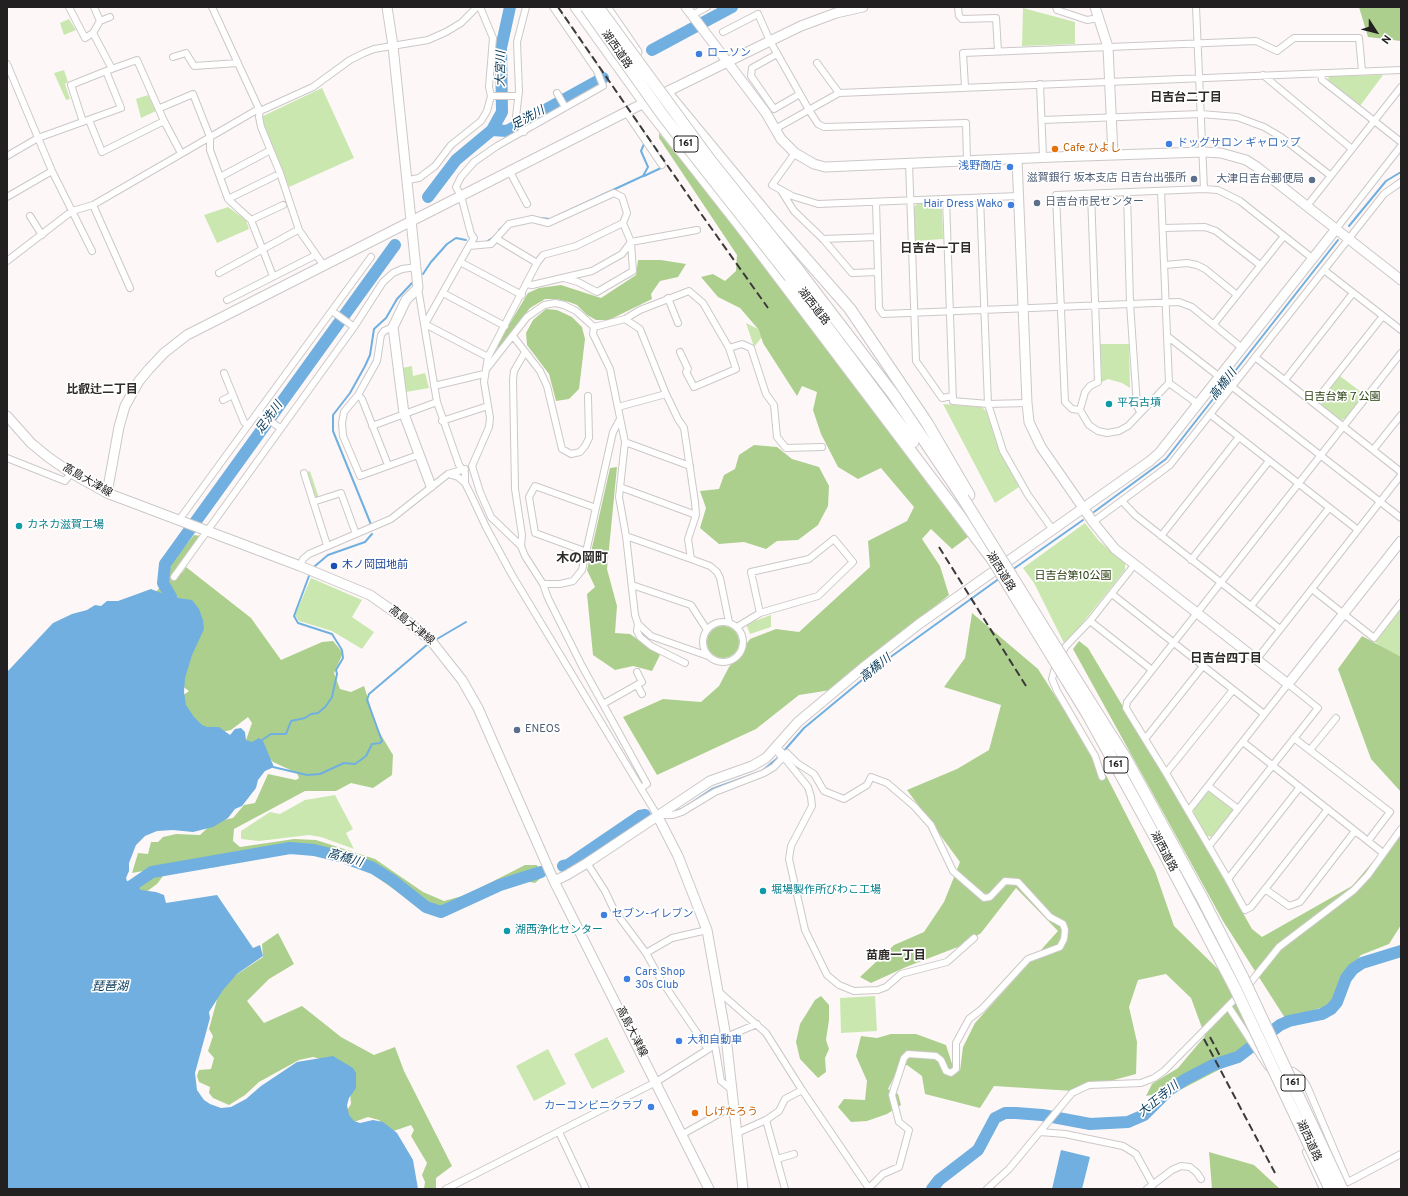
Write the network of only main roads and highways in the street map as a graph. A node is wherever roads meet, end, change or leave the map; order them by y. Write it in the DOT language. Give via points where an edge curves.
graph roads {
  1 [pos="586,7"];
  2 [pos="598,7"];
  3 [pos="666,92"];
  4 [pos="644,103"];
  5 [pos="794,274"];
  6 [pos="960,500"];
  7 [pos="1069,677"];
  8 [pos="1346,1183"];
  9 [pos="1330,1189"];
  1 -- 5 [label="highway, 湖西道路 / 161, bridge" via="664,116"];
  2 -- 5 [label="highway, 湖西道路 / 161, bridge"];
  3 -- 6 [label="highway" via="765,212 850,309 927,423"];
  4 -- 6 [label="highway"];
  5 -- 6 [label="highway, 湖西道路 / 161" via="893,394"];
  6 -- 7 [label="highway, 湖西道路 / 161, bridge" via="992,560"];
  6 -- 7 [label="highway, 湖西道路 / 161, bridge" via="1021,589"];
  7 -- 8 [label="highway, 湖西道路 / 161, bridge" via="1126,759 1202,898"];
  7 -- 9 [label="highway, 湖西道路 / 161, bridge" via="1234,986"];
}
